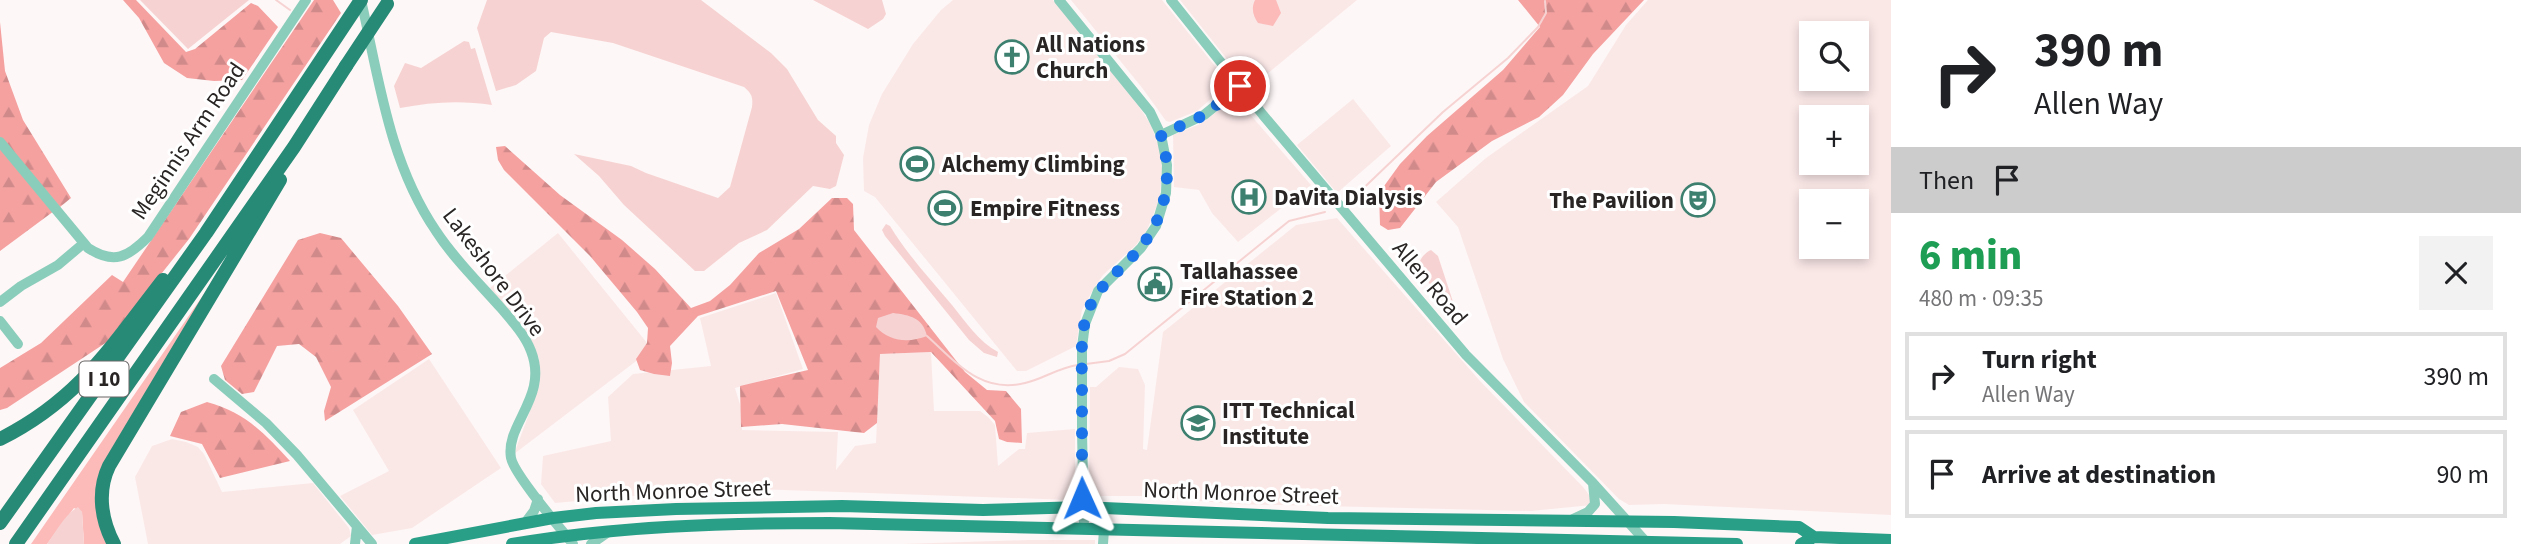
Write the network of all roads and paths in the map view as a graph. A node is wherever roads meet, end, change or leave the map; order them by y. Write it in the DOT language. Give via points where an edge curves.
graph roads {
  1 [pos="306,0"];
  2 [pos="361,0"];
  3 [pos="1059,0"];
  4 [pos="1171,0"];
  5 [pos="388,2"];
  6 [pos="1240,86"];
  7 [pos="1161,135"];
  8 [pos="0,142"];
  9 [pos="294,147"];
  10 [pos="206,233"];
  11 [pos="86,245"];
  12 [pos="0,302"];
  13 [pos="0,321"];
  14 [pos="18,345"];
  15 [pos="214,379"];
  16 [pos="0,439"];
  17 [pos="1593,483"];
  18 [pos="538,499"];
  19 [pos="828,506"];
  20 [pos="842,506"];
  21 [pos="1082,507"];
  22 [pos="695,509"];
  23 [pos="946,509"];
  24 [pos="963,509"];
  25 [pos="1194,512"];
  26 [pos="553,518"];
  27 [pos="1328,518"];
  28 [pos="1430,520"];
  29 [pos="1563,521"];
  30 [pos="1527,522"];
  31 [pos="1629,522"];
  32 [pos="0,523"];
  33 [pos="526,523"];
  34 [pos="835,523"];
  35 [pos="692,524"];
  36 [pos="942,525"];
  37 [pos="357,526"];
  38 [pos="962,526"];
  39 [pos="1084,529"];
  40 [pos="614,530"];
  41 [pos="1104,530"];
  42 [pos="1194,532"];
  43 [pos="1430,537"];
  44 [pos="1814,537"];
  45 [pos="569,540"];
  46 [pos="1328,540"];
  47 [pos="1891,540"];
  48 [pos="1526,541"];
  49 [pos="1647,542"];
  50 [pos="1699,543"];
  51 [pos="16,544"];
  52 [pos="114,544"];
  53 [pos="355,544"];
  54 [pos="372,544"];
  55 [pos="415,544"];
  56 [pos="512,544"];
  57 [pos="591,544"];
  58 [pos="1103,544"];
  59 [pos="1737,544"];
  60 [pos="1801,544"];
  1 -- 11 [label="street, Meginnis Arm Road" via="148,237 118,257 106,257"];
  2 -- 10 [label="highway, I 10"];
  2 -- 18 [label="street, Lakeshore Drive" via="405,177 436,232 522,334 531,351 534,389 512,443 511,457"];
  3 -- 7 [label="street" via="1139,97"];
  4 -- 6 [label="street, Allen Road"];
  5 -- 9 [label="highway, I 10, bridge"];
  6 -- 7 [label="street" via="1204,115"];
  6 -- 17 [label="street, Allen Road" via="1466,355"];
  7 -- 21 [label="street" via="1167,165 1161,213 1141,248 1098,291 1086,317"];
  8 -- 11 [label="street"];
  9 -- 51 [label="highway, I 10"];
  9 -- 52 [label="highway" via="277,187 108,466 102,500"];
  10 -- 16 [label="highway" via="173,267 88,375 41,416"];
  10 -- 32 [label="highway, I 10"];
  11 -- 12 [label="street" via="56,274 39,277"];
  13 -- 14 [label="street"];
  15 -- 37 [label="street" via="266,422"];
  17 -- 29 [label="street" via="1596,499 1592,508"];
  17 -- 31 [label="street, Allen Road"];
  18 -- 26 [label="street, Lakeshore Drive"];
  18 -- 33 [label="street"];
  19 -- 20 [label="main road, North Monroe Street"];
  19 -- 22 [label="main road, North Monroe Street"];
  19 -- 34 [label="main road"];
  20 -- 23 [label="main road, North Monroe Street"];
  20 -- 34 [label="main road"];
  21 -- 24 [label="main road, North Monroe Street"];
  21 -- 25 [label="main road, North Monroe Street"];
  21 -- 39 [label="street"];
  22 -- 26 [label="main road, North Monroe Street"];
  22 -- 35 [label="main road"];
  23 -- 24 [label="main road, North Monroe Street"];
  23 -- 36 [label="main road"];
  24 -- 38 [label="main road"];
  25 -- 27 [label="main road, North Monroe Street"];
  25 -- 42 [label="main road"];
  26 -- 33 [label="main road, North Monroe Street"];
  26 -- 45 [label="street, Lakeshore Drive"];
  27 -- 28 [label="main road, North Monroe Street"];
  27 -- 46 [label="street"];
  28 -- 30 [label="main road, North Monroe Street"];
  28 -- 43 [label="main road"];
  29 -- 30 [label="main road, North Monroe Street"];
  29 -- 31 [label="main road, North Monroe Street"];
  30 -- 48 [label="street"];
  31 -- 44 [label="main road, North Monroe Street" via="1799,527"];
  31 -- 49 [label="street, Allen Road"];
  33 -- 55 [label="main road, North Monroe Street"];
  34 -- 35 [label="main road, North Monroe Street"];
  34 -- 36 [label="main road, North Monroe Street"];
  35 -- 40 [label="main road, North Monroe Street"];
  36 -- 38 [label="main road, North Monroe Street"];
  37 -- 53 [label="street"];
  37 -- 54 [label="street"];
  38 -- 39 [label="main road, North Monroe Street"];
  39 -- 41 [label="main road, North Monroe Street"];
  40 -- 45 [label="main road, North Monroe Street"];
  40 -- 57 [label="street"];
  41 -- 42 [label="main road, North Monroe Street"];
  41 -- 58 [label="street"];
  42 -- 46 [label="main road, North Monroe Street"];
  43 -- 46 [label="main road, North Monroe Street"];
  43 -- 48 [label="main road, North Monroe Street"];
  44 -- 47 [label="main road, North Monroe Street"];
  44 -- 60 [label="main road"];
  45 -- 56 [label="main road, North Monroe Street"];
  48 -- 49 [label="main road, North Monroe Street"];
  49 -- 50 [label="main road, North Monroe Street"];
  50 -- 59 [label="main road, North Monroe Street"];
}
